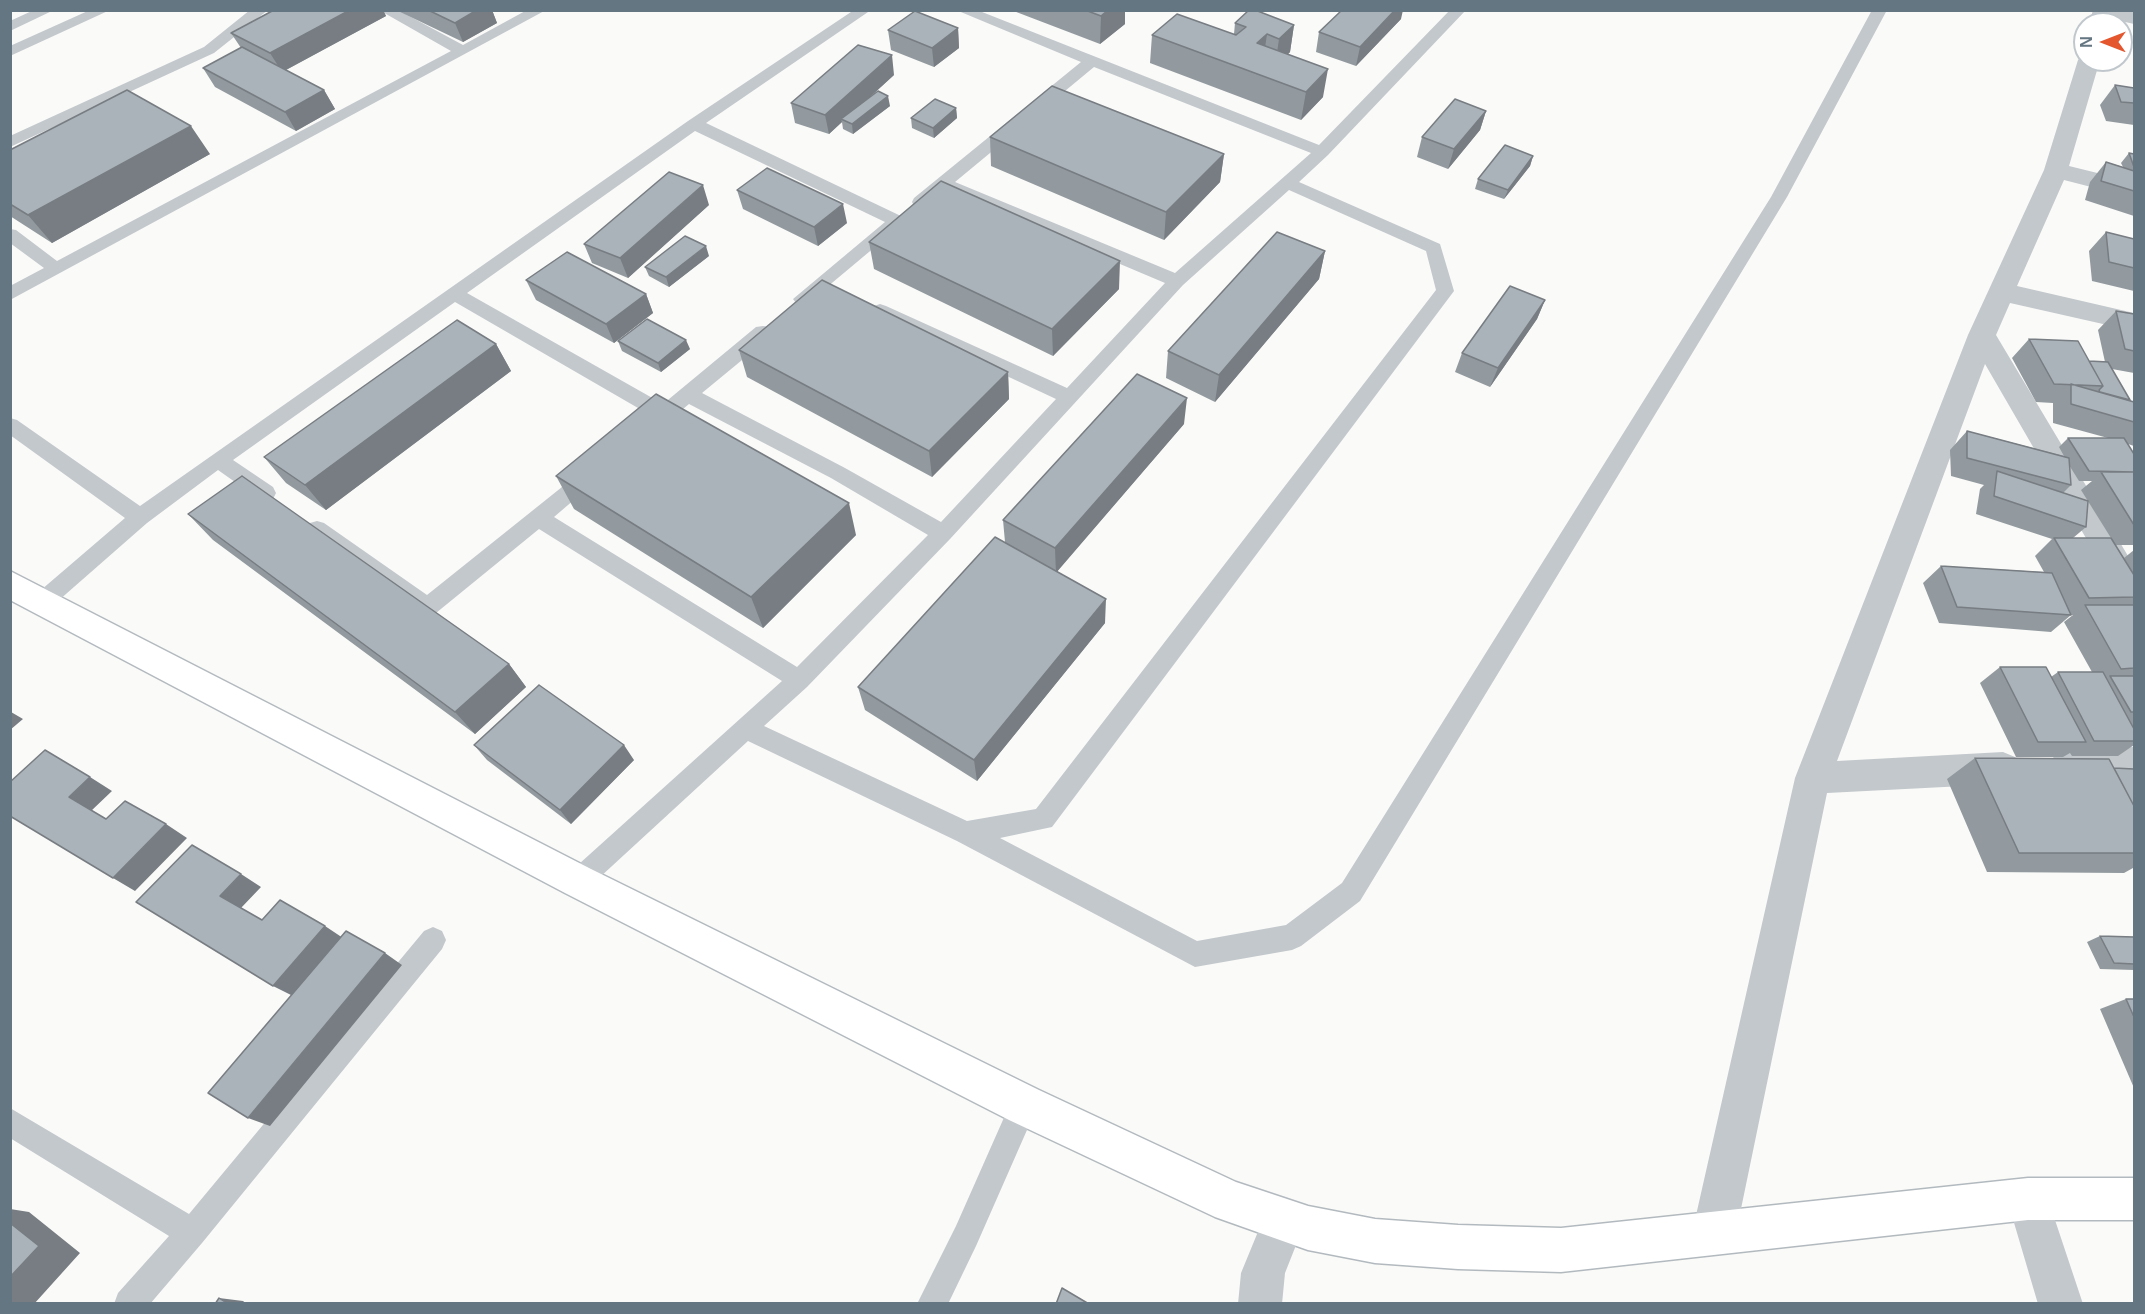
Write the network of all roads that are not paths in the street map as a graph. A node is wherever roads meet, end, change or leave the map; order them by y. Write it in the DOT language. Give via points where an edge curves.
graph roads {
  1 [pos="47,10"];
  2 [pos="103,10"];
  3 [pos="261,10"];
  4 [pos="386,10"];
  5 [pos="538,10"];
  6 [pos="864,10"];
  7 [pos="963,10"];
  8 [pos="1459,10"];
  9 [pos="1880,10"];
  10 [pos="10,27"];
  11 [pos="463,51"];
  12 [pos="10,52"];
  13 [pos="1093,60"];
  14 [pos="2085,72"];
  15 [pos="694,124"];
  16 [pos="10,142"];
  17 [pos="1322,152"];
  18 [pos="2056,170"];
  19 [pos="943,183"];
  20 [pos="1288,183"];
  21 [pos="2134,190"];
  22 [pos="897,221"];
  23 [pos="10,234"];
  24 [pos="56,269"];
  25 [pos="1177,281"];
  26 [pos="822,282"];
  27 [pos="843,292"];
  28 [pos="2002,292"];
  29 [pos="453,293"];
  30 [pos="10,294"];
  31 [pos="865,302"];
  32 [pos="2134,322"];
  33 [pos="1982,335"];
  34 [pos="689,395"];
  35 [pos="1070,397"];
  36 [pos="664,414"];
  37 [pos="10,425"];
  38 [pos="646,429"];
  39 [pos="218,459"];
  40 [pos="601,466"];
  41 [pos="284,506"];
  42 [pos="140,517"];
  43 [pos="538,518"];
  44 [pos="303,519"];
  45 [pos="943,533"];
  46 [pos="2134,593"];
  47 [pos="22,596"];
  48 [pos="799,680"];
  49 [pos="745,728"];
  50 [pos="2134,762"];
  51 [pos="1813,778"];
  52 [pos="966,833"];
  53 [pos="578,881"];
  54 [pos="433,940"];
  55 [pos="1024,1105"];
  56 [pos="10,1122"];
  57 [pos="2028,1199"];
  58 [pos="2134,1199"];
  59 [pos="1284,1220"];
  60 [pos="192,1233"];
  61 [pos="1714,1233"];
  62 [pos="129,1304"];
  63 [pos="932,1304"];
  64 [pos="1260,1304"];
  65 [pos="2061,1304"];
  1 -- 10 [label="lane"];
  2 -- 12 [label="lane"];
  3 -- 16 [label="lane" via="209,50"];
  4 -- 11 [label="lane"];
  5 -- 11 [label="lane"];
  6 -- 15 [label="lane"];
  7 -- 13 [label="lane"];
  8 -- 17 [label="lane"];
  9 -- 52 [label="lane" via="1779,196 1351,892 1292,937 1195,954"];
  11 -- 24 [label="lane"];
  13 -- 17 [label="lane"];
  13 -- 19 [label="lane"];
  14 -- 18 [label="street"];
  15 -- 22 [label="lane"];
  15 -- 29 [label="lane"];
  17 -- 20 [label="lane"];
  18 -- 21 [label="street"];
  18 -- 28 [label="street"];
  19 -- 22 [label="lane"];
  19 -- 25 [label="lane"];
  20 -- 25 [label="lane"];
  20 -- 52 [label="lane" via="1434,248 1445,291 1043,819"];
  22 -- 26 [label="lane"];
  23 -- 24 [label="lane"];
  24 -- 30 [label="lane"];
  25 -- 35 [label="lane"];
  26 -- 27 [label="lane"];
  26 -- 34 [label="lane"];
  28 -- 32 [label="street"];
  28 -- 33 [label="street"];
  29 -- 36 [label="lane"];
  29 -- 39 [label="lane"];
  31 -- 35 [label="lane"];
  33 -- 46 [label="street"];
  33 -- 51 [label="street"];
  34 -- 36 [label="lane"];
  34 -- 45 [label="lane"];
  35 -- 45 [label="lane"];
  36 -- 38 [label="lane"];
  37 -- 42 [label="lane"];
  39 -- 41 [label="lane"];
  39 -- 42 [label="lane"];
  40 -- 43 [label="lane"];
  42 -- 47 [label="lane"];
  43 -- 44 [label="lane" via="428,607"];
  43 -- 48 [label="lane"];
  45 -- 48 [label="lane"];
  47 -- 53 [label="main road"];
  48 -- 49 [label="lane"];
  49 -- 52 [label="lane"];
  49 -- 53 [label="lane"];
  50 -- 51 [label="street"];
  51 -- 61 [label="street"];
  53 -- 55 [label="main road"];
  54 -- 60 [label="lane"];
  55 -- 59 [label="main road" via="1230,1203"];
  55 -- 63 [label="lane"];
  56 -- 60 [label="lane"];
  57 -- 58 [label="main road"];
  57 -- 61 [label="main road"];
  57 -- 65 [label="street"];
  59 -- 61 [label="main road" via="1376,1240 1458,1247 1562,1250"];
  59 -- 64 [label="street" via="1263,1273"];
  60 -- 62 [label="lane"];
}
